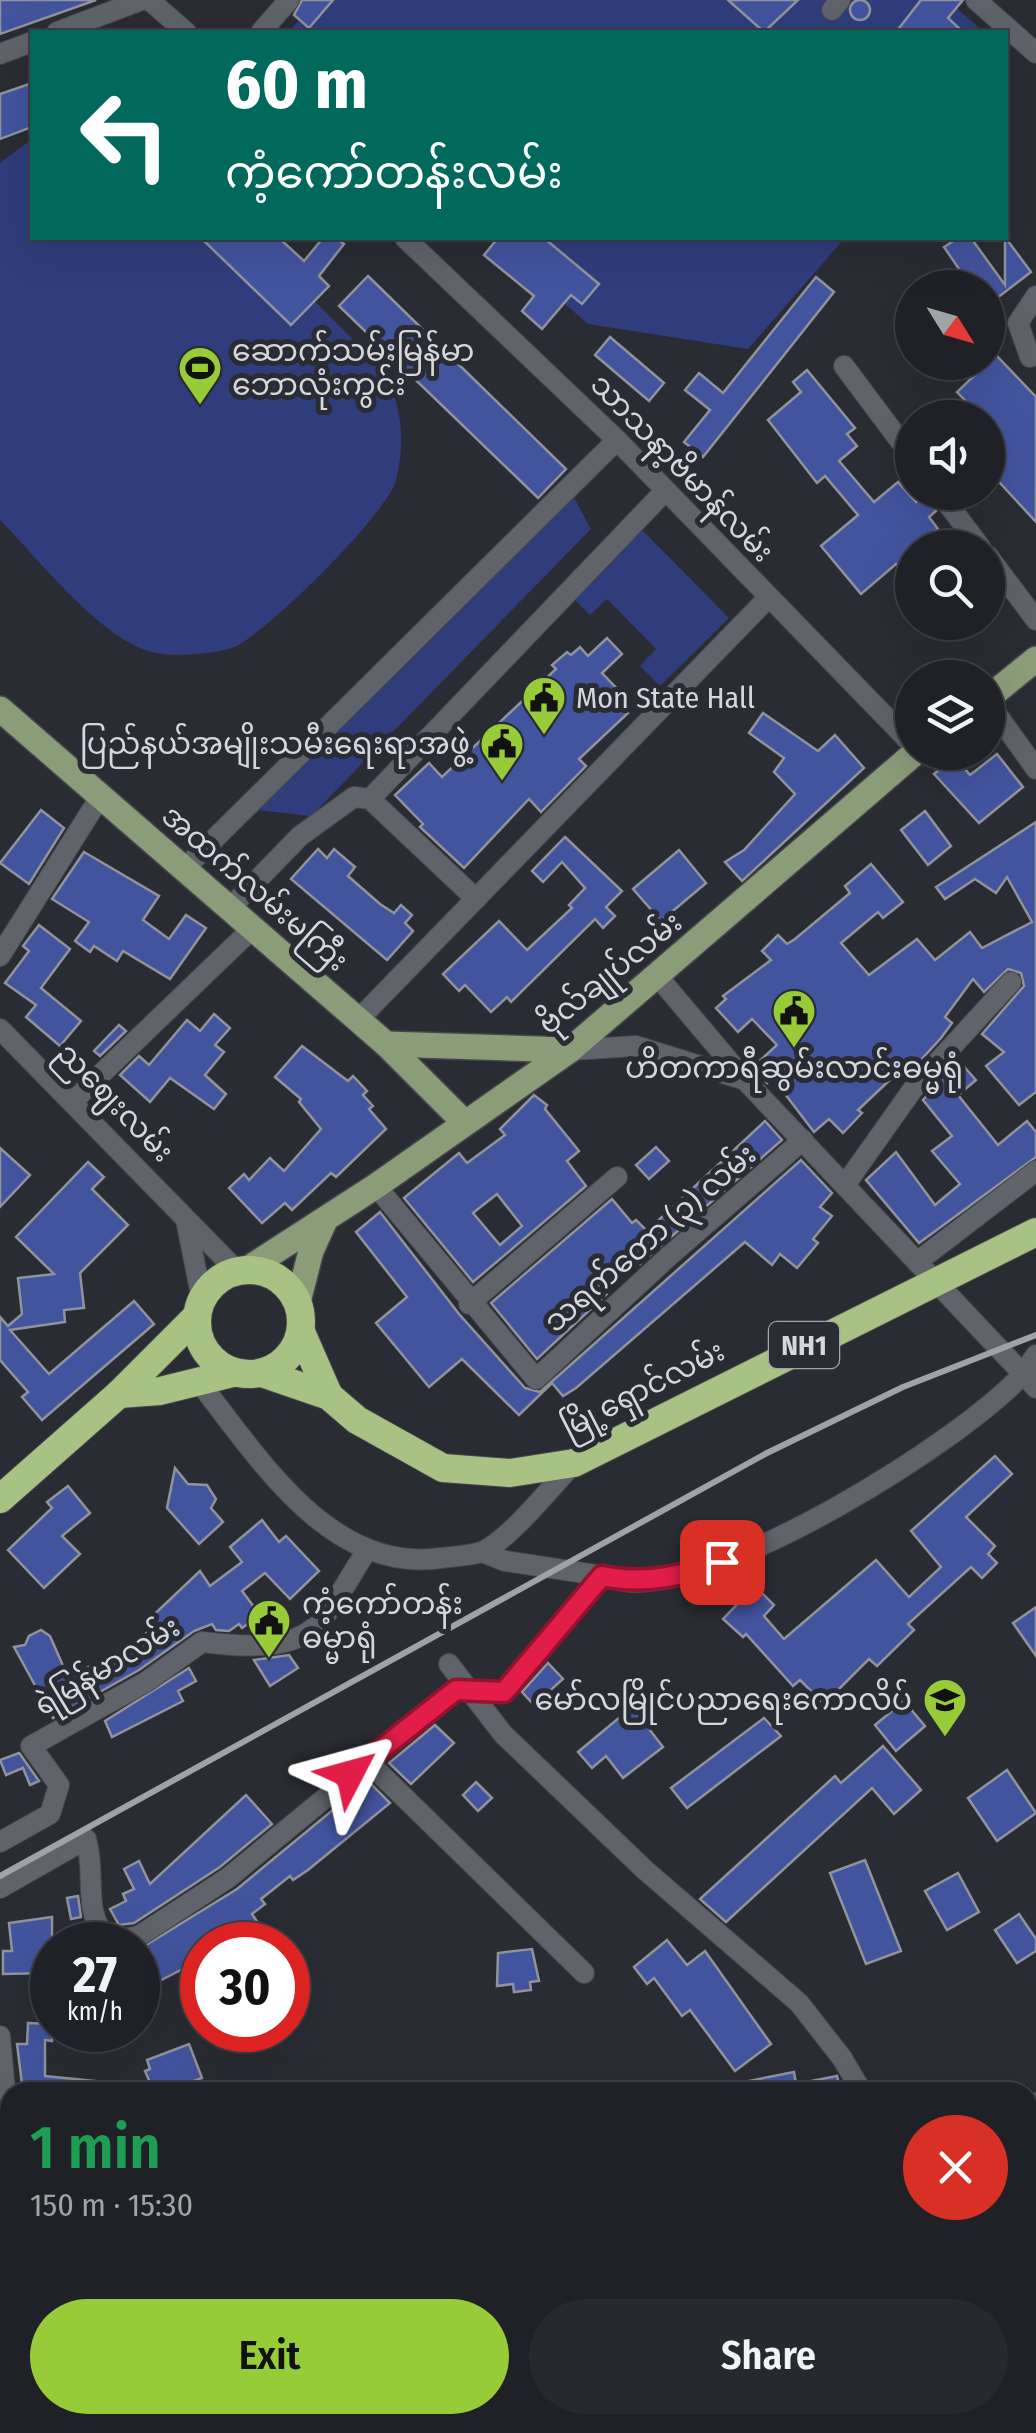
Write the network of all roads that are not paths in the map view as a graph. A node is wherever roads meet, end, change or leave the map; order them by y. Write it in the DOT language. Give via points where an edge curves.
graph roads {
  1 [pos="145,0"];
  2 [pos="290,0"];
  3 [pos="976,0"];
  4 [pos="62,30"];
  5 [pos="183,30"];
  6 [pos="262,30"];
  7 [pos="30,43"];
  8 [pos="1036,53"];
  9 [pos="0,54"];
  10 [pos="407,240"];
  11 [pos="1036,296"];
  12 [pos="1030,357"];
  13 [pos="844,366"];
  14 [pos="895,434"];
  15 [pos="618,440"];
  16 [pos="665,491"];
  17 [pos="1005,579"];
  18 [pos="767,599"];
  19 [pos="1036,620"];
  20 [pos="1036,659"];
  21 [pos="1005,685"];
  22 [pos="0,710"];
  23 [pos="1005,724"];
  24 [pos="895,727"];
  25 [pos="1036,769"];
  26 [pos="896,770"];
  27 [pos="100,797"];
  28 [pos="370,799"];
  29 [pos="183,870"];
  30 [pos="476,899"];
  31 [pos="229,909"];
  32 [pos="252,929"];
  33 [pos="0,956"];
  34 [pos="659,978"];
  35 [pos="1010,982"];
  36 [pos="358,1020"];
  37 [pos="0,1029"];
  38 [pos="386,1044"];
  39 [pos="570,1050"];
  40 [pos="746,1080"];
  41 [pos="73,1100"];
  42 [pos="463,1122"];
  43 [pos="804,1140"];
  44 [pos="1036,1171"];
  45 [pos="616,1177"];
  46 [pos="376,1186"];
  47 [pos="844,1186"];
  48 [pos="186,1218"];
  49 [pos="325,1220"];
  50 [pos="1036,1232"];
  51 [pos="917,1262"];
  52 [pos="242,1270"];
  53 [pos="298,1302"];
  54 [pos="470,1304"];
  55 [pos="200,1308"];
  56 [pos="301,1332"];
  57 [pos="1036,1355"];
  58 [pos="233,1373"];
  59 [pos="262,1374"];
  60 [pos="1029,1381"];
  61 [pos="199,1382"];
  62 [pos="119,1394"];
  63 [pos="329,1396"];
  64 [pos="574,1463"];
  65 [pos="0,1498"];
  66 [pos="366,1552"];
  67 [pos="482,1552"];
  68 [pos="602,1576"];
  69 [pos="449,1664"];
  70 [pos="470,1691"];
  71 [pos="367,1761"];
  72 [pos="0,1842"];
  73 [pos="0,1888"];
  74 [pos="584,1972"];
  75 [pos="0,2036"];
  76 [pos="4,2082"];
  77 [pos="856,2082"];
  1 -- 4 [label="street"];
  1 -- 5 [label="street"];
  2 -- 6 [label="street"];
  3 -- 8 [label="street"];
  7 -- 9 [label="street"];
  10 -- 15 [label="street, သာသနာ့ဗိမာန်လမ်း"];
  11 -- 12 [label="street" via="1018,322"];
  13 -- 14 [label="street"];
  15 -- 16 [label="street, သာသနာ့ဗိမာန်လမ်း"];
  15 -- 29 [label="street"];
  16 -- 18 [label="street, သာသနာ့ဗိမာန်လမ်း"];
  16 -- 28 [label="street"];
  17 -- 19 [label="street"];
  18 -- 24 [label="street, သာသနာ့ဗိမာန်လမ်း"];
  18 -- 30 [label="street"];
  20 -- 21 [label="main road"];
  22 -- 27 [label="main road, အထက်လမ်းမကြီး"];
  23 -- 25 [label="street"];
  26 -- 34 [label="main road, ဗိုလ်ချုပ်လမ်း"];
  27 -- 29 [label="main road, အထက်လမ်းမကြီး"];
  27 -- 33 [label="street"];
  28 -- 30 [label="street"];
  28 -- 31 [label="street" via="354,796 300,836"];
  29 -- 31 [label="main road, အထက်လမ်းမကြီး"];
  30 -- 36 [label="street"];
  31 -- 32 [label="main road, အထက်လမ်းမကြီး"];
  32 -- 36 [label="main road, အထက်လမ်းမကြီး"];
  32 -- 41 [label="street"];
  34 -- 39 [label="main road, ဗိုလ်ချုပ်လမ်း"];
  34 -- 40 [label="street"];
  35 -- 47 [label="street" via="913,1089"];
  36 -- 38 [label="main road, အထက်လမ်းမကြီး"];
  37 -- 41 [label="street, ညဈေးလမ်း"];
  38 -- 39 [label="main road"];
  38 -- 42 [label="main road, အထက်လမ်းမကြီး"];
  39 -- 40 [label="street" via="636,1046"];
  39 -- 42 [label="main road, ဗိုလ်ချုပ်လမ်း"];
  40 -- 43 [label="street"];
  41 -- 48 [label="street, ညဈေးလမ်း"];
  42 -- 46 [label="main road, ဗိုလ်ချုပ်လမ်း"];
  43 -- 47 [label="street"];
  43 -- 54 [label="street, သရက်တော (၃) လမ်း" via="536,1379"];
  44 -- 51 [label="street"];
  45 -- 54 [label="street"];
  46 -- 49 [label="main road, ဗိုလ်ချုပ်လမ်း"];
  46 -- 54 [label="street"];
  47 -- 51 [label="street"];
  48 -- 52 [label="street, ညဈေးလမ်း"];
  48 -- 55 [label="street"];
  49 -- 52 [label="main road, ဗိုလ်ချုပ်လမ်း"];
  49 -- 53 [label="main road"];
  50 -- 64 [label="highway, မြို့ရှောင်လမ်း / NH1"];
  51 -- 60 [label="street"];
  52 -- 53 [label="highway" via="277,1278"];
  52 -- 55 [label="highway" via="210,1287"];
  53 -- 56 [label="highway, NH1"];
  55 -- 58 [label="highway" via="205,1351"];
  55 -- 62 [label="highway"];
  56 -- 59 [label="highway" via="288,1358"];
  56 -- 63 [label="highway, မြို့ရှောင်လမ်း / NH1"];
  57 -- 60 [label="street"];
  58 -- 59 [label="highway, NH1"];
  58 -- 61 [label="highway, NH1"];
  59 -- 63 [label="highway, မြို့ရှောင်လမ်း / NH1"];
  60 -- 68 [label="street" via="826,1512 754,1550 671,1576 633,1582"];
  61 -- 62 [label="highway, NH1"];
  61 -- 66 [label="street" via="276,1478"];
  62 -- 65 [label="highway"];
  63 -- 64 [label="highway, မြို့ရှောင်လမ်း / NH1" via="357,1420 444,1468 510,1473"];
  64 -- 67 [label="street"];
  66 -- 67 [label="street" via="417,1561"];
  66 -- 72 [label="street, ရဲမြန်မာလမ်း" via="312,1630 270,1643 202,1642 32,1746 59,1785 50,1814"];
  67 -- 68 [label="street"];
  68 -- 70 [label="street" via="504,1692"];
  69 -- 70 [label="street"];
  70 -- 71 [label="street" via="456,1690"];
  70 -- 77 [label="street" via="503,1734 630,1856 799,2003"];
  71 -- 73 [label="street" via="228,1878 121,1942 108,1942 94,1925 86,1840"];
  71 -- 74 [label="street"];
  75 -- 76 [label="street"];
}
